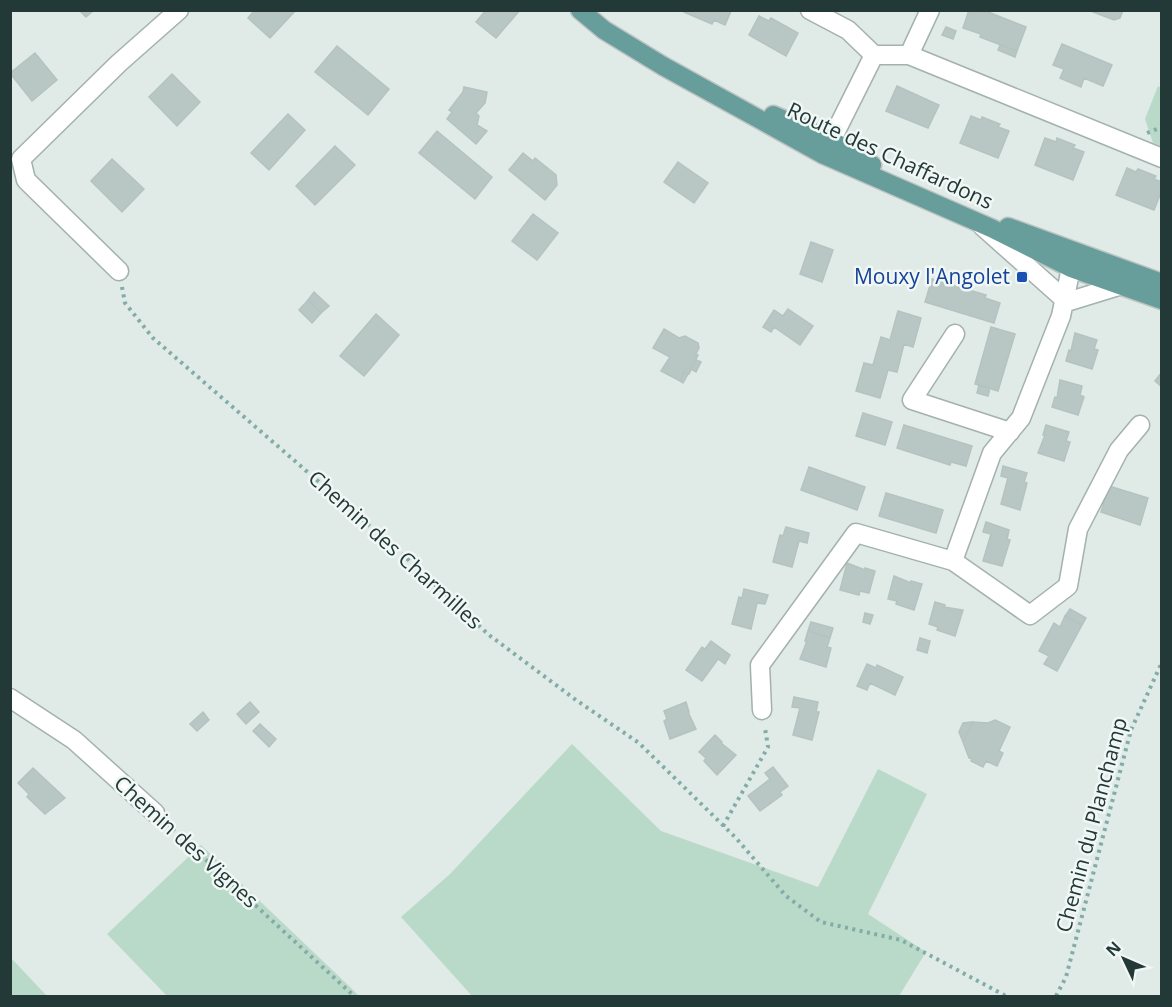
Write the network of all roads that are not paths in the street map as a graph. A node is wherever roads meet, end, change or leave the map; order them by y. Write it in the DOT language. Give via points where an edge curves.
graph roads {
  1 [pos="179,10"];
  2 [pos="580,10"];
  3 [pos="810,10"];
  4 [pos="930,10"];
  5 [pos="874,55"];
  6 [pos="909,55"];
  7 [pos="828,147"];
  8 [pos="1161,158"];
  9 [pos="933,201"];
  10 [pos="976,221"];
  11 [pos="119,271"];
  12 [pos="1079,271"];
  13 [pos="1123,276"];
  14 [pos="1161,283"];
  15 [pos="1161,300"];
  16 [pos="1065,305"];
  17 [pos="955,334"];
  18 [pos="1140,425"];
  19 [pos="1010,432"];
  20 [pos="953,561"];
  21 [pos="10,698"];
  22 [pos="762,710"];
  23 [pos="155,813"];
  1 -- 11 [label="street" via="21,159 26,180"];
  2 -- 7 [label="main road" via="604,30 694,83"];
  3 -- 5 [label="street" via="848,30"];
  4 -- 6 [label="street"];
  5 -- 6 [label="street"];
  5 -- 7 [label="street"];
  6 -- 8 [label="street"];
  7 -- 9 [label="main road"];
  9 -- 10 [label="main road, Route des Chaffardons"];
  9 -- 13 [label="main road" via="1032,234"];
  10 -- 12 [label="main road, Route des Chaffardons"];
  10 -- 16 [label="street"];
  12 -- 13 [label="street"];
  12 -- 16 [label="street"];
  13 -- 14 [label="main road"];
  13 -- 15 [label="main road"];
  13 -- 16 [label="street"];
  16 -- 19 [label="street" via="1022,418"];
  17 -- 19 [label="street" via="912,400"];
  18 -- 20 [label="street" via="1119,450 1078,529 1068,586 1030,615"];
  19 -- 20 [label="street" via="992,453"];
  20 -- 22 [label="street" via="855,533 760,665"];
  21 -- 23 [label="street, Chemin des Vignes" via="74,740"];
}
